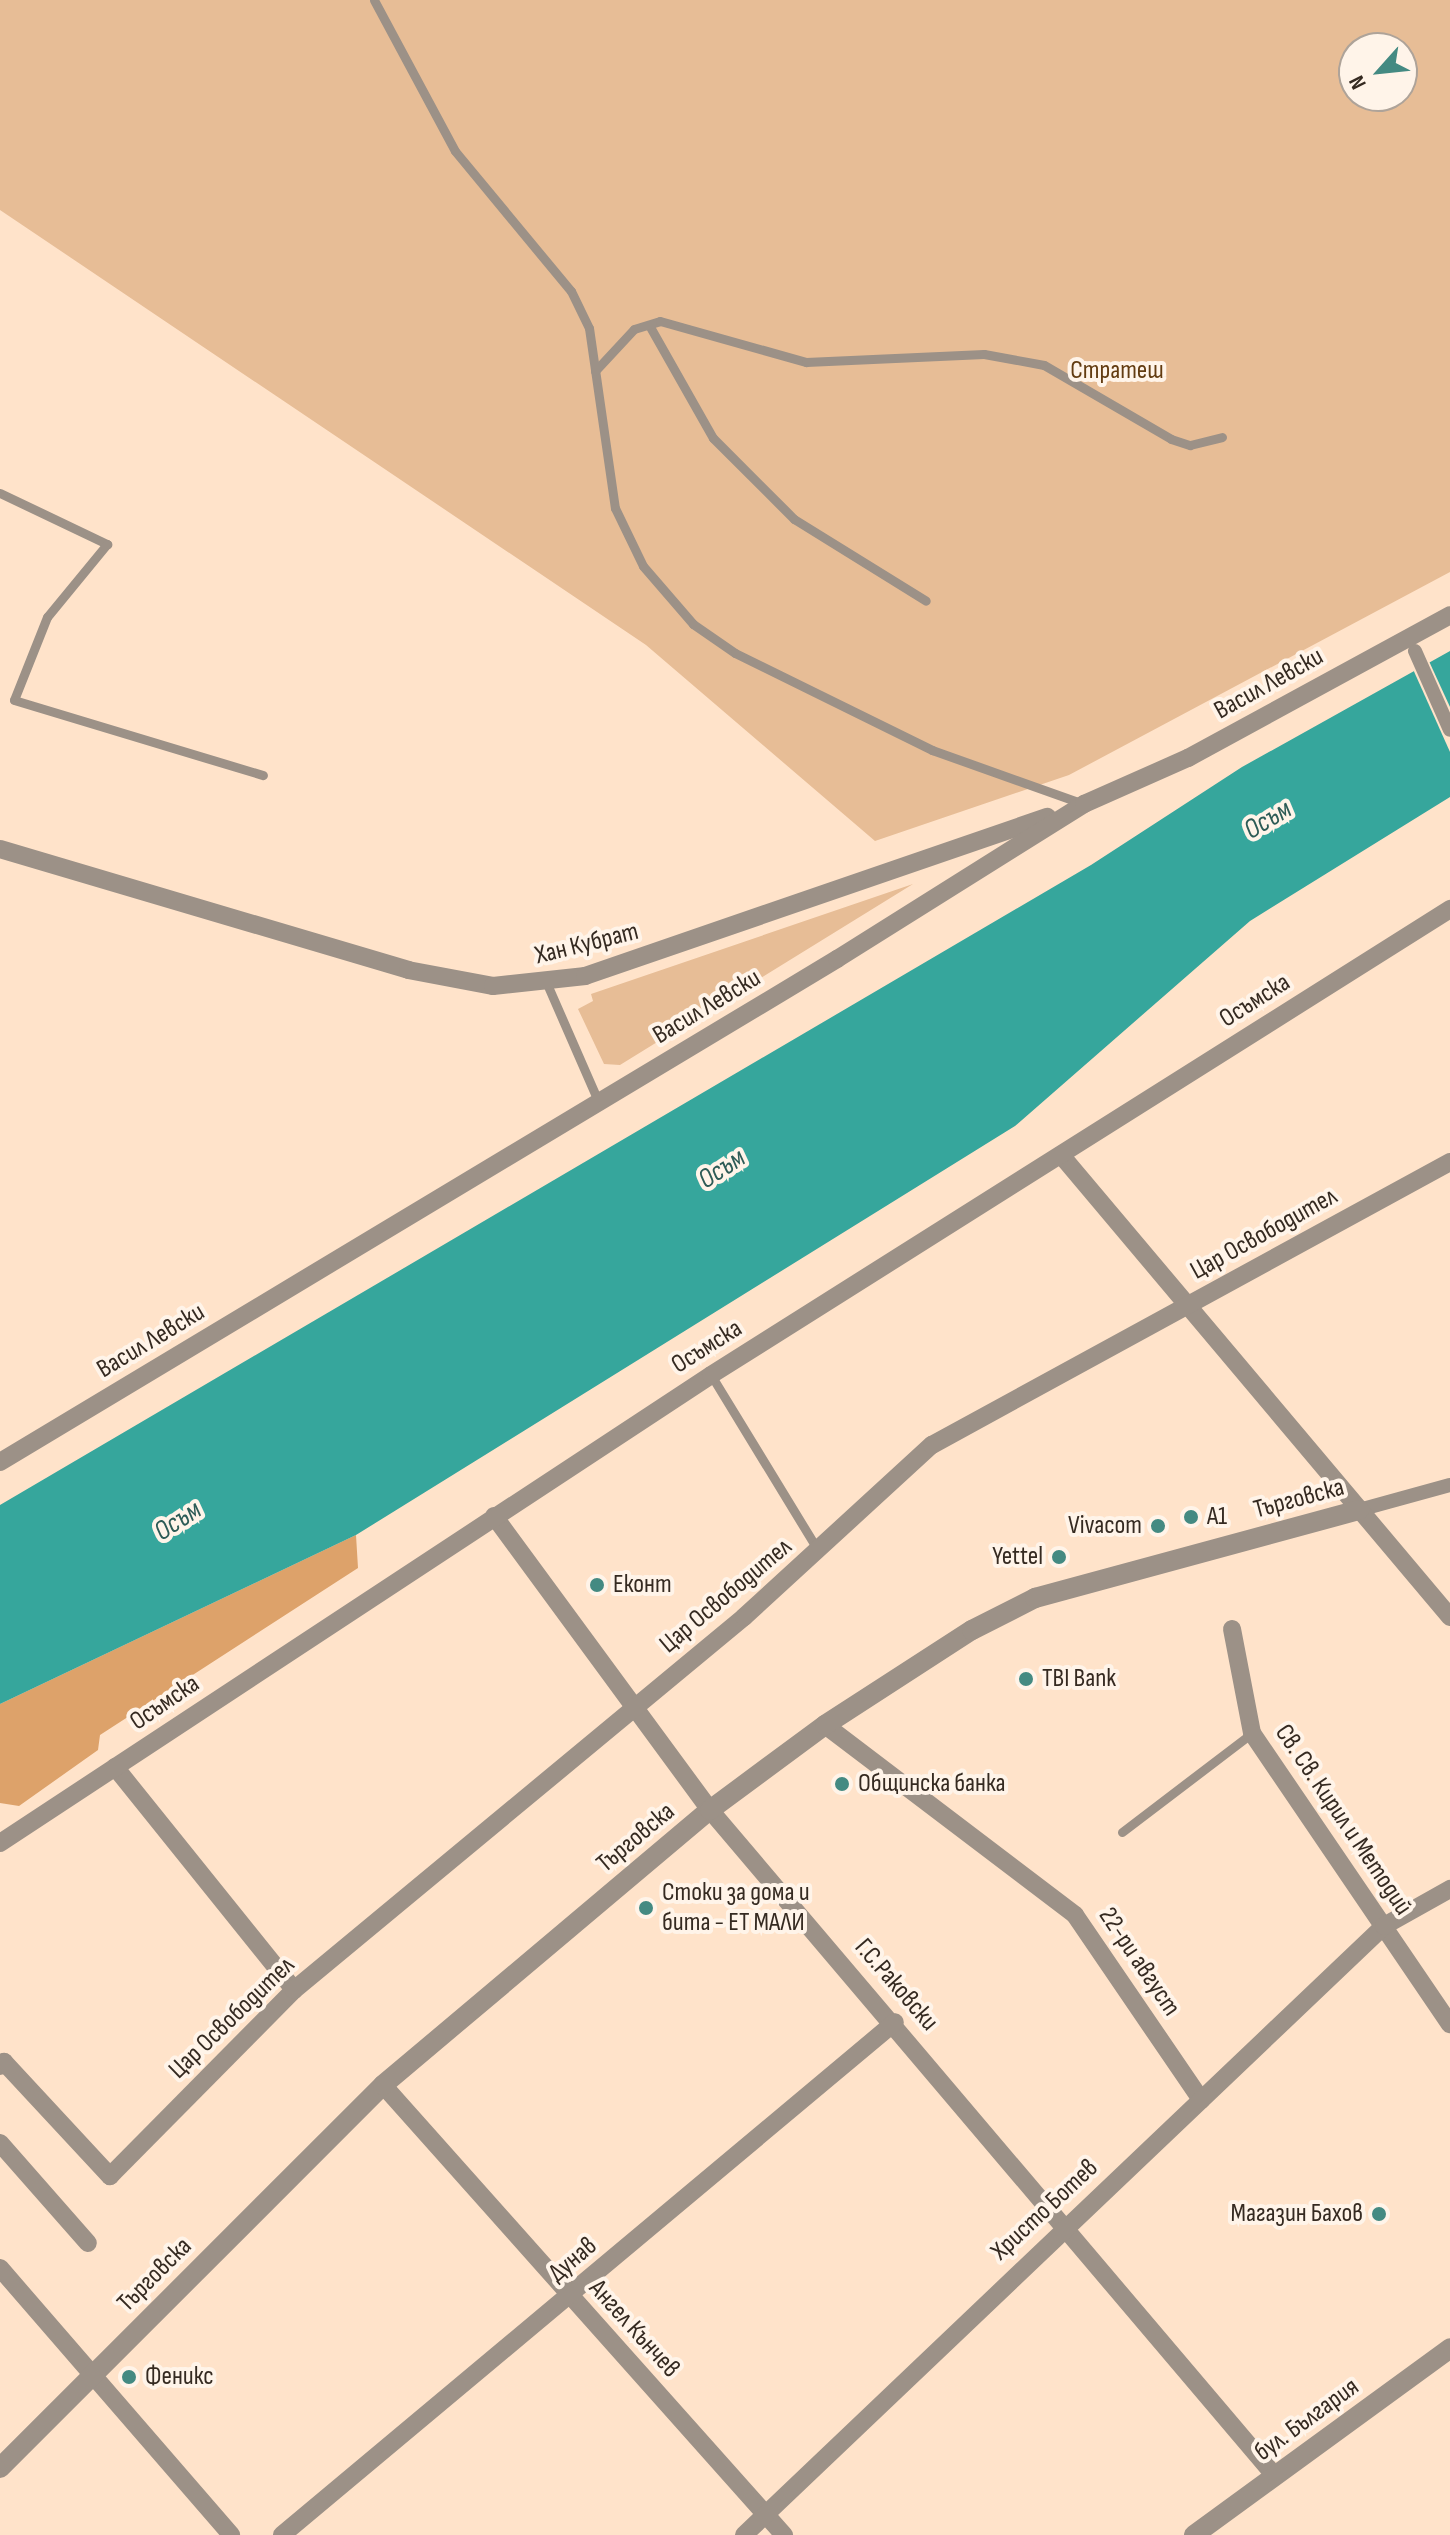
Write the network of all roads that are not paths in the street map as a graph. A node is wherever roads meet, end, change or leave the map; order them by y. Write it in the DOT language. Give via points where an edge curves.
graph roads {
  1 [pos="374,0"];
  2 [pos="649,325"];
  3 [pos="595,371"];
  4 [pos="1222,437"];
  5 [pos="0,493"];
  6 [pos="926,601"];
  7 [pos="1450,615"];
  8 [pos="1415,651"];
  9 [pos="1450,730"];
  10 [pos="263,775"];
  11 [pos="1084,804"];
  12 [pos="0,849"];
  13 [pos="1450,909"];
  14 [pos="547,984"];
  15 [pos="599,1103"];
  16 [pos="1061,1155"];
  17 [pos="1450,1162"];
  18 [pos="1185,1306"];
  19 [pos="711,1375"];
  20 [pos="0,1462"];
  21 [pos="1450,1485"];
  22 [pos="1359,1510"];
  23 [pos="494,1516"];
  24 [pos="819,1552"];
  25 [pos="1450,1617"];
  26 [pos="1232,1629"];
  27 [pos="633,1706"];
  28 [pos="825,1725"];
  29 [pos="1252,1733"];
  30 [pos="115,1767"];
  31 [pos="710,1810"];
  32 [pos="1122,1832"];
  33 [pos="0,1843"];
  34 [pos="1450,1889"];
  35 [pos="1384,1926"];
  36 [pos="294,1990"];
  37 [pos="895,2022"];
  38 [pos="1450,2024"];
  39 [pos="0,2066"];
  40 [pos="383,2085"];
  41 [pos="1201,2100"];
  42 [pos="0,2143"];
  43 [pos="1063,2227"];
  44 [pos="88,2243"];
  45 [pos="0,2268"];
  46 [pos="570,2296"];
  47 [pos="1450,2348"];
  48 [pos="91,2375"];
  49 [pos="0,2468"];
  50 [pos="1275,2476"];
  51 [pos="766,2514"];
  52 [pos="231,2535"];
  53 [pos="282,2535"];
  54 [pos="744,2535"];
  55 [pos="784,2535"];
  56 [pos="1194,2535"];
  1 -- 3 [label="lane" via="455,151 571,291 589,328"];
  2 -- 3 [label="lane" via="634,329"];
  2 -- 4 [label="lane" via="660,321 806,362 984,354 1044,365 1171,439 1190,445"];
  2 -- 6 [label="lane" via="694,411 794,519"];
  3 -- 11 [label="lane" via="615,508 643,566 693,624 735,653 932,750"];
  5 -- 10 [label="lane" via="107,544 47,617 14,700"];
  7 -- 11 [label="street, Васил Левски" via="1188,758"];
  8 -- 9 [label="street"];
  11 -- 14 [label="street, Хан Кубрат" via="691,941"];
  11 -- 15 [label="street, Васил Левски"];
  12 -- 14 [label="street, Хан Кубрат" via="408,970 493,986"];
  13 -- 16 [label="street, Осъмска"];
  14 -- 15 [label="lane"];
  15 -- 20 [label="street, Васил Левски"];
  16 -- 18 [label="street"];
  16 -- 19 [label="street, Осъмска"];
  17 -- 18 [label="street, Цар Освободител"];
  18 -- 22 [label="street"];
  18 -- 24 [label="street, Цар Освободител" via="932,1445"];
  19 -- 23 [label="street, Осъмска"];
  19 -- 24 [label="lane"];
  21 -- 22 [label="street, Търговска"];
  22 -- 25 [label="street"];
  22 -- 28 [label="street, Търговска" via="1035,1598 972,1630"];
  23 -- 27 [label="street, Г.С.Раковски"];
  23 -- 30 [label="street, Осъмска"];
  24 -- 27 [label="street, Цар Освободител"];
  26 -- 29 [label="street, Св. Св. Кирил и Методий"];
  27 -- 31 [label="street, Г.С.Раковски"];
  27 -- 36 [label="street, Цар Освободител"];
  28 -- 31 [label="street, Търговска"];
  28 -- 41 [label="street, 22-ри август" via="1075,1915"];
  29 -- 32 [label="lane"];
  29 -- 35 [label="street, Св. Св. Кирил и Методий"];
  30 -- 33 [label="street, Осъмска"];
  30 -- 36 [label="street"];
  31 -- 37 [label="street, Г.С.Раковски"];
  31 -- 40 [label="street, Търговска"];
  34 -- 35 [label="street, Христо Ботев"];
  35 -- 38 [label="street, Св. Св. Кирил и Методий"];
  35 -- 41 [label="street, Христо Ботев"];
  36 -- 39 [label="street, Цар Освободител" via="110,2176 4,2062"];
  37 -- 43 [label="street, Г.С.Раковски"];
  37 -- 46 [label="street, Дунав"];
  40 -- 46 [label="street, Ангел Кънчев"];
  40 -- 48 [label="street, Търговска"];
  41 -- 43 [label="street, Христо Ботев"];
  42 -- 44 [label="street"];
  43 -- 50 [label="street, Г.С.Раковски"];
  43 -- 51 [label="street, Христо Ботев"];
  45 -- 48 [label="street"];
  46 -- 51 [label="street, Ангел Кънчев"];
  46 -- 53 [label="street, Дунав"];
  47 -- 50 [label="street, бул. България"];
  48 -- 49 [label="street, Търговска"];
  48 -- 52 [label="street"];
  50 -- 56 [label="street, бул. България"];
  51 -- 54 [label="street, Христо Ботев"];
  51 -- 55 [label="street, Ангел Кънчев"];
}
